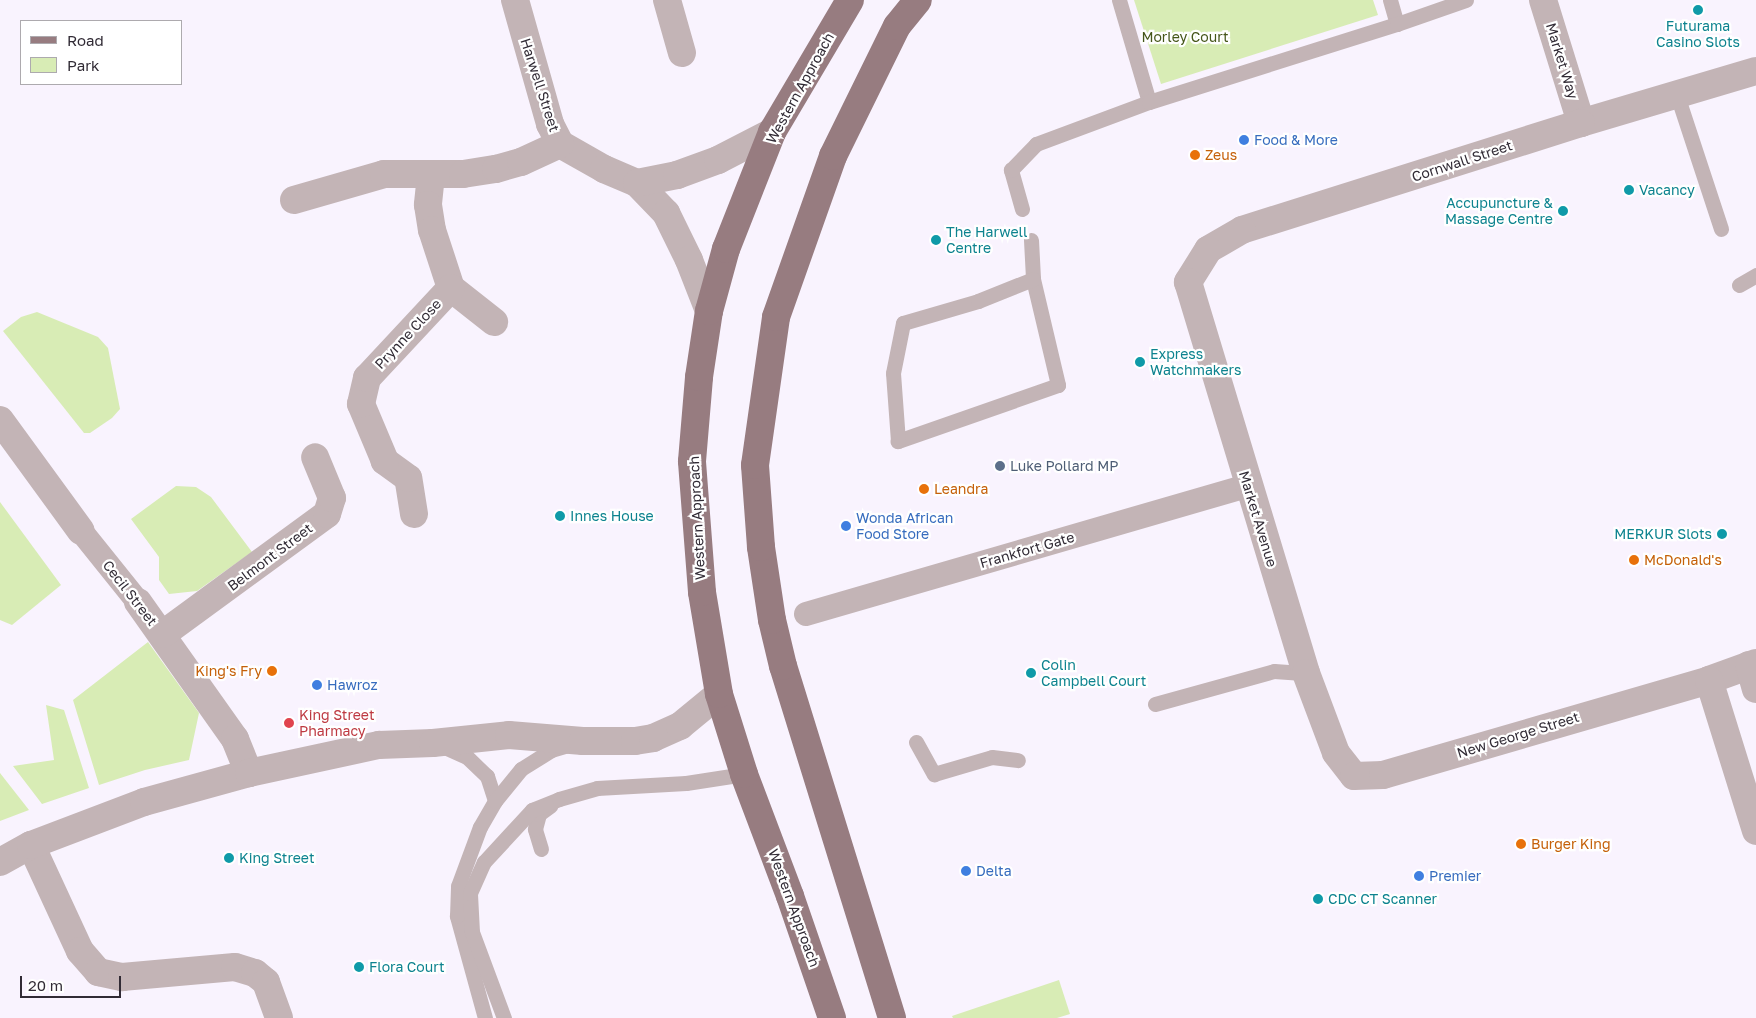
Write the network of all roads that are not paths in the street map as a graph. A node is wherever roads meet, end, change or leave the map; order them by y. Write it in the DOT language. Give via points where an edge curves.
graph roads {
  1 [pos="515,0"];
  2 [pos="667,0"];
  3 [pos="850,0"];
  4 [pos="918,0"];
  5 [pos="1119,0"];
  6 [pos="1390,0"];
  7 [pos="1466,0"];
  8 [pos="1543,0"];
  9 [pos="1397,24"];
  10 [pos="682,53"];
  11 [pos="1756,71"];
  12 [pos="1677,95"];
  13 [pos="1149,102"];
  14 [pos="1581,123"];
  15 [pos="772,132"];
  16 [pos="560,144"];
  17 [pos="431,175"];
  18 [pos="637,183"];
  19 [pos="294,200"];
  20 [pos="1022,209"];
  21 [pos="1721,229"];
  22 [pos="1031,240"];
  23 [pos="1756,275"];
  24 [pos="1033,279"];
  25 [pos="1188,282"];
  26 [pos="1739,286"];
  27 [pos="451,288"];
  28 [pos="709,311"];
  29 [pos="494,322"];
  30 [pos="0,420"];
  31 [pos="315,457"];
  32 [pos="1248,486"];
  33 [pos="414,514"];
  34 [pos="82,531"];
  35 [pos="138,602"];
  36 [pos="806,614"];
  37 [pos="163,634"];
  38 [pos="1754,672"];
  39 [pos="1306,673"];
  40 [pos="1709,680"];
  41 [pos="720,694"];
  42 [pos="1155,704"];
  43 [pos="583,741"];
  44 [pos="916,742"];
  45 [pos="434,743"];
  46 [pos="1336,753"];
  47 [pos="1018,760"];
  48 [pos="249,773"];
  49 [pos="744,774"];
  50 [pos="559,799"];
  51 [pos="495,801"];
  52 [pos="1756,831"];
  53 [pos="31,845"];
  54 [pos="541,849"];
  55 [pos="0,862"];
  56 [pos="279,1018"];
  57 [pos="485,1018"];
  58 [pos="504,1018"];
  59 [pos="832,1018"];
  60 [pos="892,1018"];
  1 -- 16 [label="street, Harwell Street" via="550,124"];
  2 -- 10 [label="street"];
  3 -- 15 [label="main road, Western Approach"];
  4 -- 60 [label="main road" via="897,26 833,156 776,317 755,465 772,620 783,666"];
  5 -- 13 [label="lane"];
  6 -- 9 [label="lane"];
  7 -- 9 [label="lane"];
  8 -- 14 [label="street, Market Way"];
  9 -- 13 [label="lane"];
  11 -- 12 [label="street, Cornwall Street"];
  12 -- 14 [label="street, Cornwall Street"];
  12 -- 21 [label="lane"];
  13 -- 20 [label="lane" via="1036,144 1011,170"];
  14 -- 25 [label="street, Cornwall Street" via="1242,230 1208,250"];
  15 -- 18 [label="street" via="710,163 677,175"];
  15 -- 28 [label="main road, Western Approach" via="726,249"];
  16 -- 17 [label="street" via="521,162 463,174"];
  16 -- 18 [label="street, Harwell Street"];
  17 -- 19 [label="street" via="384,174"];
  17 -- 27 [label="street, Prynne Close" via="428,206 432,230"];
  18 -- 28 [label="street, Harwell Street" via="666,213"];
  22 -- 24 [label="lane"];
  23 -- 26 [label="lane"];
  24 -- 24 [label="lane" via="978,301 903,322 893,373 898,441 1058,385"];
  25 -- 32 [label="street, Market Avenue"];
  27 -- 29 [label="street, Prynne Close"];
  27 -- 33 [label="street, Prynne Close" via="367,378 361,404 385,461 408,478"];
  28 -- 41 [label="main road, Western Approach" via="692,460 702,592"];
  30 -- 34 [label="street, Cecil Street"];
  31 -- 37 [label="street, Belmont Street" via="332,498 327,514"];
  32 -- 36 [label="street, Frankfort Gate"];
  32 -- 39 [label="street, Market Avenue"];
  34 -- 35 [label="street, Cecil Street"];
  35 -- 37 [label="street, Cecil Street"];
  37 -- 48 [label="street, Cecil Street" via="235,739"];
  38 -- 40 [label="street, New George Street"];
  39 -- 42 [label="lane" via="1274,671"];
  39 -- 46 [label="street, Market Avenue"];
  40 -- 46 [label="street, New George Street" via="1383,776 1354,776"];
  40 -- 52 [label="street"];
  41 -- 43 [label="street" via="680,726 653,738"];
  41 -- 49 [label="main road, Western Approach"];
  43 -- 45 [label="street" via="509,735"];
  43 -- 51 [label="lane" via="551,750 521,769"];
  44 -- 47 [label="lane" via="934,774 992,757"];
  45 -- 48 [label="street" via="379,745"];
  45 -- 51 [label="lane" via="467,757 486,776"];
  48 -- 53 [label="street" via="144,802"];
  49 -- 50 [label="lane" via="686,783 597,788"];
  49 -- 59 [label="main road, Western Approach"];
  50 -- 54 [label="lane" via="539,814 535,830"];
  50 -- 58 [label="lane" via="532,810 511,832 484,862 470,893 472,932"];
  51 -- 57 [label="lane" via="480,826 458,886 457,916"];
  53 -- 55 [label="street"];
  53 -- 56 [label="street" via="80,951 98,972 122,977 235,967 254,973 266,982"];
}
